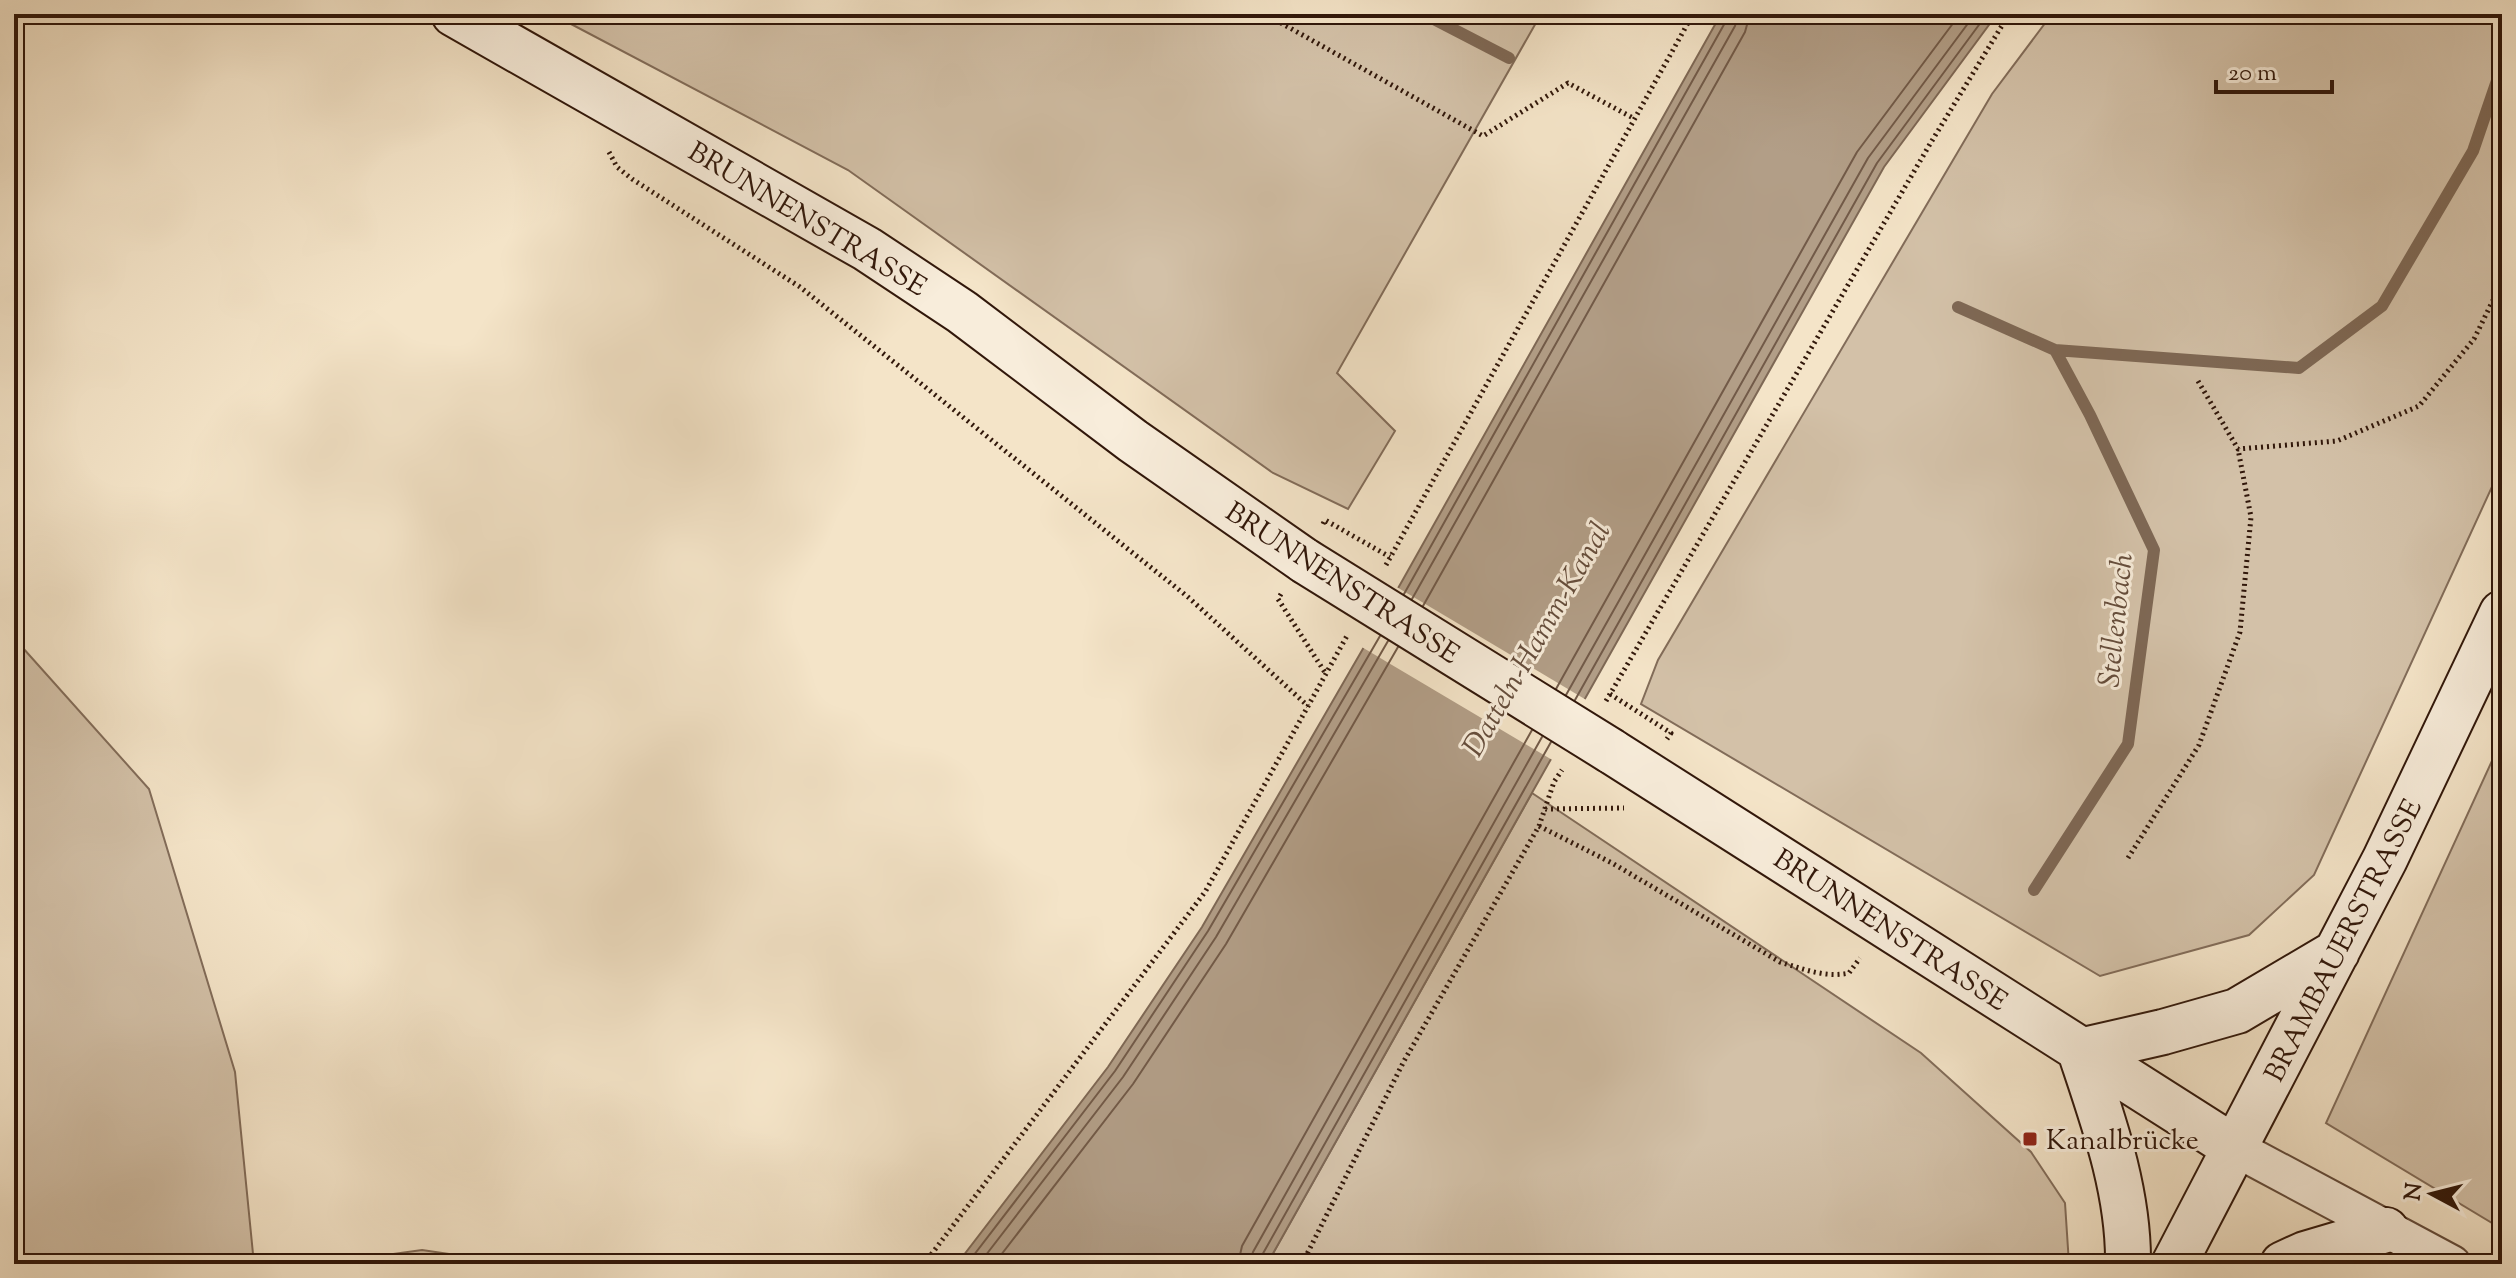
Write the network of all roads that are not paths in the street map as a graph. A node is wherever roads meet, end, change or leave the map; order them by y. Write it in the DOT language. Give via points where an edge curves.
graph roads {
  1 [pos="454,14"];
  2 [pos="2502,613"];
  3 [pos="2337,952"];
  4 [pos="2080,1051"];
  5 [pos="2235,1148"];
  6 [pos="2386,1230"];
  7 [pos="2128,1264"];
  8 [pos="2174,1264"];
  9 [pos="2283,1264"];
  10 [pos="2452,1264"];
  1 -- 4 [label="street, BRUNNENSTRASSE, bridge" via="867,249 1305,561"];
  2 -- 3 [label="street, BRAMBAUERSTRASSE"];
  3 -- 4 [label="street" via="2237,1011"];
  3 -- 5 [label="street, BRAMBAUERSTRASSE"];
  4 -- 5 [label="street, BRUNNENSTRASSE"];
  4 -- 7 [label="street" via="2110,1143 2129,1231"];
  5 -- 6 [label="street"];
  5 -- 8 [label="street, BRAMBAUERSTRASSE"];
  6 -- 9 [label="street"];
  6 -- 10 [label="street"];
}
